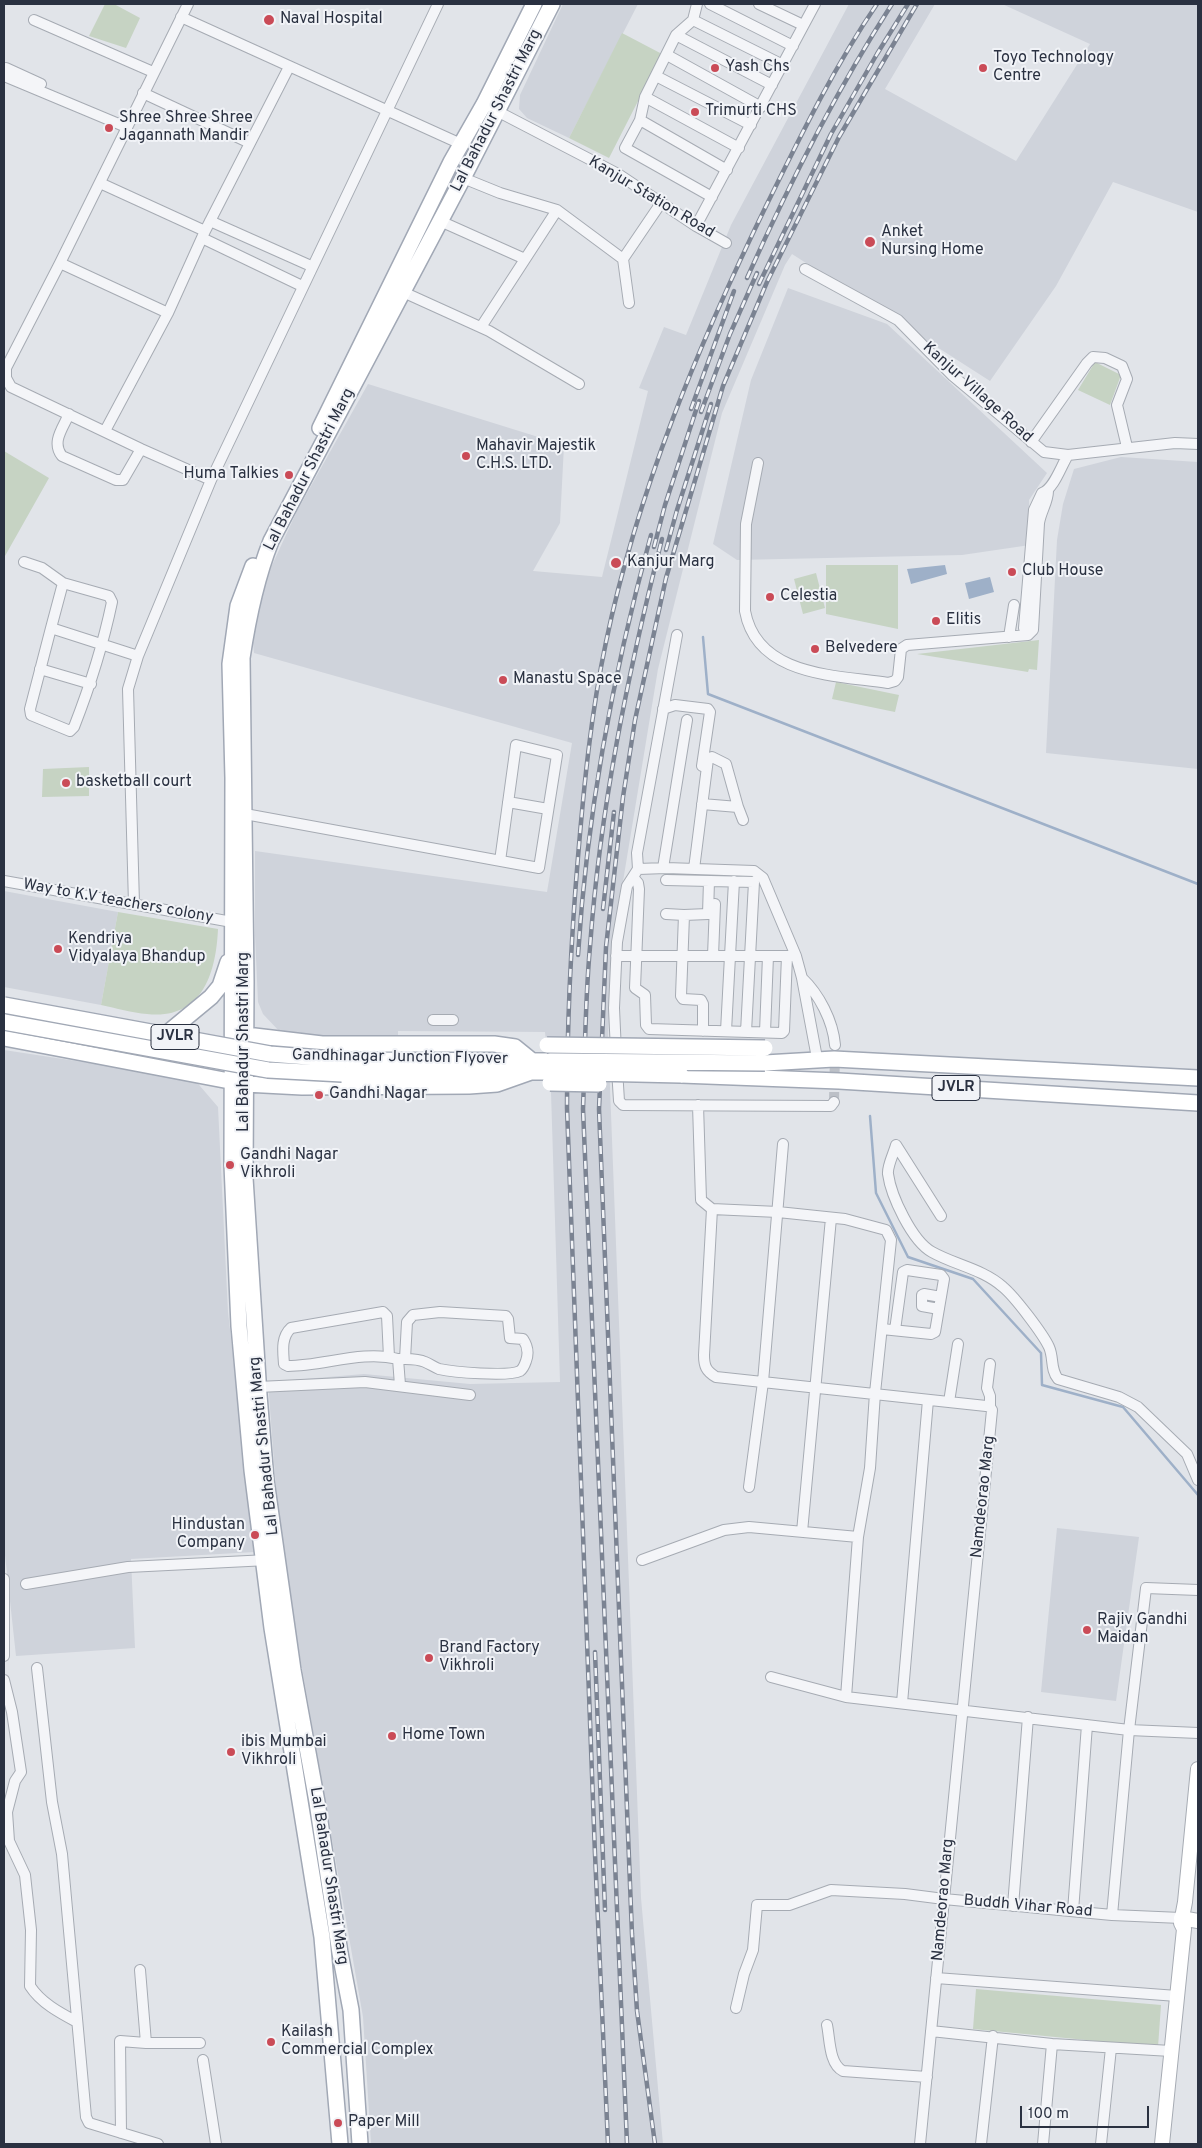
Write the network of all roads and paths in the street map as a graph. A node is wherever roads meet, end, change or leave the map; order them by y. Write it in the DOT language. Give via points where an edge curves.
graph roads {
  1 [pos="188,4"];
  2 [pos="438,4"];
  3 [pos="534,4"];
  4 [pos="552,4"];
  5 [pos="697,4"];
  6 [pos="710,4"];
  7 [pos="759,4"];
  8 [pos="815,4"];
  9 [pos="181,17"];
  10 [pos="34,20"];
  11 [pos="693,20"];
  12 [pos="803,25"];
  13 [pos="676,35"];
  14 [pos="793,46"];
  15 [pos="667,55"];
  16 [pos="782,65"];
  17 [pos="289,67"];
  18 [pos="5,72"];
  19 [pos="153,72"];
  20 [pos="656,76"];
  21 [pos="772,85"];
  22 [pos="143,93"];
  23 [pos="645,97"];
  24 [pos="484,104"];
  25 [pos="761,107"];
  26 [pos="497,111"];
  27 [pos="386,112"];
  28 [pos="640,120"];
  29 [pos="751,125"];
  30 [pos="126,127"];
  31 [pos="250,143"];
  32 [pos="461,144"];
  33 [pos="739,148"];
  34 [pos="727,170"];
  35 [pos="463,178"];
  36 [pos="100,183"];
  37 [pos="712,197"];
  38 [pos="661,203"];
  39 [pos="557,210"];
  40 [pos="210,220"];
  41 [pos="440,221"];
  42 [pos="696,226"];
  43 [pos="203,234"];
  44 [pos="726,243"];
  45 [pos="525,259"];
  46 [pos="624,259"];
  47 [pos="60,263"];
  48 [pos="311,266"];
  49 [pos="805,269"];
  50 [pos="302,286"];
  51 [pos="403,292"];
  52 [pos="629,303"];
  53 [pos="168,313"];
  54 [pos="481,327"];
  55 [pos="579,384"];
  56 [pos="69,414"];
  57 [pos="105,432"];
  58 [pos="1031,442"];
  59 [pos="1198,444"];
  60 [pos="1128,447"];
  61 [pos="141,449"];
  62 [pos="1068,455"];
  63 [pos="758,463"];
  64 [pos="211,480"];
  65 [pos="24,562"];
  66 [pos="63,583"];
  67 [pos="1014,605"];
  68 [pos="51,628"];
  69 [pos="677,635"];
  70 [pos="1009,637"];
  71 [pos="103,644"];
  72 [pos="138,656"];
  73 [pos="40,669"];
  74 [pos="91,684"];
  75 [pos="663,709"];
  76 [pos="687,720"];
  77 [pos="508,802"];
  78 [pos="702,804"];
  79 [pos="738,807"];
  80 [pos="548,809"];
  81 [pos="244,814"];
  82 [pos="743,820"];
  83 [pos="500,861"];
  84 [pos="663,868"];
  85 [pos="691,868"];
  86 [pos="635,873"];
  87 [pos="666,880"];
  88 [pos="712,881"];
  89 [pos="734,881"];
  90 [pos="4,882"];
  91 [pos="134,904"];
  92 [pos="666,914"];
  93 [pos="711,914"];
  94 [pos="684,915"];
  95 [pos="232,922"];
  96 [pos="232,949"];
  97 [pos="616,956"];
  98 [pos="636,956"];
  99 [pos="682,956"];
  100 [pos="713,956"];
  101 [pos="730,956"];
  102 [pos="750,956"];
  103 [pos="768,956"];
  104 [pos="791,956"];
  105 [pos="802,978"];
  106 [pos="4,1006"];
  107 [pos="433,1020"];
  108 [pos="453,1020"];
  109 [pos="4,1022"];
  110 [pos="703,1030"];
  111 [pos="726,1031"];
  112 [pos="746,1032"];
  113 [pos="765,1032"];
  114 [pos="4,1038"];
  115 [pos="239,1038"];
  116 [pos="158,1041"];
  117 [pos="835,1045"];
  118 [pos="765,1056"];
  119 [pos="817,1058"];
  120 [pos="531,1066"];
  121 [pos="344,1067"];
  122 [pos="550,1072"];
  123 [pos="1198,1078"];
  124 [pos="239,1082"];
  125 [pos="834,1102"];
  126 [pos="1198,1103"];
  127 [pos="698,1105"];
  128 [pos="784,1144"];
  129 [pos="239,1178"];
  130 [pos="712,1210"];
  131 [pos="778,1212"];
  132 [pos="941,1216"];
  133 [pos="831,1218"];
  134 [pos="941,1297"];
  135 [pos="939,1309"];
  136 [pos="882,1329"];
  137 [pos="895,1330"];
  138 [pos="958,1344"];
  139 [pos="397,1358"];
  140 [pos="990,1364"];
  141 [pos="763,1382"];
  142 [pos="400,1386"];
  143 [pos="258,1387"];
  144 [pos="816,1387"];
  145 [pos="875,1393"];
  146 [pos="470,1395"];
  147 [pos="928,1400"];
  148 [pos="949,1402"];
  149 [pos="990,1406"];
  150 [pos="1198,1480"];
  151 [pos="749,1487"];
  152 [pos="802,1532"];
  153 [pos="858,1537"];
  154 [pos="271,1560"];
  155 [pos="642,1560"];
  156 [pos="4,1579"];
  157 [pos="26,1584"];
  158 [pos="1198,1590"];
  159 [pos="4,1656"];
  160 [pos="36,1668"];
  161 [pos="771,1677"];
  162 [pos="4,1680"];
  163 [pos="846,1697"];
  164 [pos="902,1703"];
  165 [pos="962,1709"];
  166 [pos="1028,1717"];
  167 [pos="1087,1724"];
  168 [pos="1129,1730"];
  169 [pos="297,1733"];
  170 [pos="1198,1733"];
  171 [pos="1198,1770"];
  172 [pos="1198,1860"];
  173 [pos="944,1899"];
  174 [pos="1014,1906"];
  175 [pos="1073,1911"];
  176 [pos="1112,1915"];
  177 [pos="1189,1922"];
  178 [pos="140,1970"];
  179 [pos="936,1978"];
  180 [pos="348,1992"];
  181 [pos="326,1993"];
  182 [pos="1177,1996"];
  183 [pos="736,2008"];
  184 [pos="77,2022"];
  185 [pos="827,2025"];
  186 [pos="931,2031"];
  187 [pos="993,2036"];
  188 [pos="200,2042"];
  189 [pos="146,2043"];
  190 [pos="1052,2044"];
  191 [pos="1111,2048"];
  192 [pos="1171,2051"];
  193 [pos="203,2060"];
  194 [pos="927,2077"];
  195 [pos="121,2133"];
  196 [pos="158,2144"];
  197 [pos="216,2144"];
  198 [pos="340,2144"];
  199 [pos="360,2144"];
  200 [pos="920,2144"];
  201 [pos="981,2144"];
  202 [pos="1043,2144"];
  203 [pos="1100,2144"];
  204 [pos="1162,2144"];
  1 -- 9 [label="street"];
  2 -- 27 [label="street"];
  3 -- 24 [label="main road, Lal Bahadur Shastri Marg"];
  4 -- 26 [label="main road, Lal Bahadur Shastri Marg"];
  5 -- 11 [label="street"];
  6 -- 14 [label="street"];
  7 -- 12 [label="street"];
  8 -- 12 [label="street"];
  9 -- 17 [label="street"];
  9 -- 19 [label="street"];
  10 -- 19 [label="street"];
  11 -- 13 [label="street"];
  11 -- 16 [label="street"];
  12 -- 14 [label="street"];
  13 -- 15 [label="street"];
  13 -- 21 [label="street"];
  14 -- 16 [label="street"];
  15 -- 20 [label="street"];
  15 -- 25 [label="street"];
  16 -- 21 [label="street"];
  17 -- 27 [label="street"];
  17 -- 31 [label="street"];
  18 -- 30 [label="street"];
  19 -- 22 [label="street"];
  20 -- 23 [label="street"];
  20 -- 29 [label="street"];
  21 -- 25 [label="street"];
  22 -- 30 [label="street"];
  22 -- 31 [label="street"];
  23 -- 28 [label="street"];
  23 -- 33 [label="street"];
  24 -- 26 [label="street, Kanjur Station Road"];
  24 -- 32 [label="main road, Lal Bahadur Shastri Marg"];
  25 -- 29 [label="street"];
  26 -- 35 [label="main road, Lal Bahadur Shastri Marg"];
  26 -- 38 [label="street, Kanjur Station Road" via="618,174"];
  27 -- 32 [label="street"];
  27 -- 48 [label="street"];
  28 -- 34 [label="street"];
  28 -- 37 [label="street" via="625,148"];
  29 -- 33 [label="street"];
  30 -- 36 [label="street"];
  31 -- 40 [label="street"];
  32 -- 95 [label="main road, Lal Bahadur Shastri Marg" via="287,494 238,606 230,664"];
  33 -- 34 [label="street"];
  34 -- 37 [label="street"];
  35 -- 39 [label="street" via="500,194"];
  35 -- 41 [label="main road, Lal Bahadur Shastri Marg"];
  36 -- 43 [label="street"];
  36 -- 47 [label="street"];
  37 -- 42 [label="street"];
  38 -- 42 [label="street, Kanjur Station Road"];
  38 -- 46 [label="street"];
  39 -- 45 [label="street"];
  39 -- 46 [label="street"];
  40 -- 43 [label="street"];
  40 -- 48 [label="street"];
  41 -- 45 [label="street"];
  41 -- 51 [label="main road, Lal Bahadur Shastri Marg"];
  42 -- 44 [label="street, Kanjur Station Road"];
  43 -- 50 [label="street"];
  43 -- 53 [label="street"];
  45 -- 54 [label="street"];
  46 -- 52 [label="street"];
  47 -- 53 [label="street"];
  47 -- 56 [label="street" via="6,368 6,378 11,387"];
  48 -- 50 [label="street"];
  49 -- 58 [label="street, Kanjur Village Road" via="898,320 953,376"];
  50 -- 64 [label="street"];
  51 -- 54 [label="street"];
  51 -- 81 [label="main road, Lal Bahadur Shastri Marg" via="262,563 242,658"];
  53 -- 57 [label="street"];
  54 -- 55 [label="street"];
  56 -- 57 [label="street"];
  56 -- 61 [label="street" via="56,442 62,456 116,480 123,480"];
  57 -- 61 [label="street"];
  58 -- 60 [label="street" via="1094,357 1122,366 1128,379 1117,406"];
  58 -- 62 [label="street, Kanjur Village Road" via="1044,452"];
  59 -- 60 [label="street, Kanjur Village Road"];
  60 -- 62 [label="street, Kanjur Village Road"];
  61 -- 64 [label="street"];
  62 -- 70 [label="street" via="1034,510 1033,630 1028,635"];
  63 -- 70 [label="street" via="746,524 745,611 757,638 776,658 804,670 888,683 898,677 901,649 907,645"];
  64 -- 72 [label="street"];
  65 -- 66 [label="street" via="42,568"];
  66 -- 68 [label="street"];
  66 -- 71 [label="street" via="109,596 112,602"];
  67 -- 70 [label="street"];
  68 -- 71 [label="street"];
  68 -- 73 [label="street"];
  69 -- 75 [label="street"];
  71 -- 72 [label="street"];
  71 -- 74 [label="street"];
  72 -- 91 [label="street" via="128,689"];
  73 -- 74 [label="street"];
  73 -- 74 [label="street" via="30,715 70,731"];
  75 -- 85 [label="street" via="675,704 710,712"];
  75 -- 86 [label="street"];
  76 -- 84 [label="street"];
  77 -- 80 [label="street"];
  77 -- 80 [label="street" via="516,745 557,755"];
  77 -- 83 [label="street"];
  78 -- 79 [label="street"];
  78 -- 79 [label="street" via="708,759 712,757 726,764"];
  78 -- 85 [label="street"];
  79 -- 82 [label="street"];
  80 -- 83 [label="street" via="539,868"];
  81 -- 83 [label="street"];
  81 -- 115 [label="main road, Lal Bahadur Shastri Marg"];
  84 -- 85 [label="street"];
  84 -- 86 [label="street"];
  85 -- 104 [label="street" via="754,871 762,878"];
  86 -- 97 [label="street" via="627,886"];
  86 -- 98 [label="street" via="639,890"];
  87 -- 88 [label="street"];
  88 -- 89 [label="street"];
  88 -- 93 [label="street"];
  89 -- 101 [label="street"];
  89 -- 102 [label="street" via="754,882"];
  90 -- 91 [label="street, Way to K.V teachers colony"];
  91 -- 95 [label="street, Way to K.V teachers colony"];
  92 -- 94 [label="street"];
  93 -- 94 [label="street"];
  93 -- 100 [label="street"];
  94 -- 99 [label="street"];
  95 -- 96 [label="main road, Lal Bahadur Shastri Marg"];
  96 -- 115 [label="main road, Lal Bahadur Shastri Marg"];
  96 -- 116 [label="main road" via="220,986"];
  97 -- 98 [label="street"];
  97 -- 127 [label="street" via="614,1030 619,1101 623,1105"];
  98 -- 99 [label="street"];
  98 -- 110 [label="street" via="635,988 645,995 648,1029"];
  99 -- 100 [label="street"];
  99 -- 110 [label="street" via="681,996 683,999 701,1000"];
  100 -- 101 [label="street"];
  101 -- 102 [label="street"];
  101 -- 111 [label="street"];
  102 -- 103 [label="street"];
  102 -- 112 [label="street"];
  103 -- 104 [label="street"];
  103 -- 113 [label="street"];
  104 -- 105 [label="street"];
  104 -- 113 [label="street" via="784,1031"];
  105 -- 117 [label="street" via="817,996 834,1031"];
  105 -- 119 [label="street"];
  106 -- 116 [label="main road" via="8,1010"];
  106 -- 121 [label="main road, Gandhinagar Junction Flyover / JVLR, bridge"];
  107 -- 108 [label="street"];
  109 -- 121 [label="main road, Gandhinagar Junction Flyover / JVLR, bridge" via="268,1070"];
  110 -- 111 [label="street"];
  111 -- 112 [label="street"];
  112 -- 113 [label="street"];
  114 -- 124 [label="main road"];
  115 -- 116 [label="main road" via="213,1050"];
  115 -- 120 [label="main road" via="322,1044 494,1044 515,1047"];
  115 -- 124 [label="main road, Lal Bahadur Shastri Marg"];
  118 -- 119 [label="main road, JVLR" via="801,1062"];
  118 -- 120 [label="main road, JVLR, bridge" via="548,1045"];
  118 -- 122 [label="main road, JVLR, bridge"];
  119 -- 123 [label="main road, JVLR"];
  120 -- 121 [label="main road, Gandhinagar Junction Flyover / JVLR"];
  120 -- 122 [label="main road, JVLR"];
  120 -- 122 [label="main road"];
  120 -- 124 [label="main road" via="497,1084 469,1086 302,1087"];
  122 -- 126 [label="main road, JVLR, bridge" via="681,1080 714,1075 838,1080"];
  124 -- 129 [label="main road, Lal Bahadur Shastri Marg"];
  125 -- 127 [label="street" via="831,1106"];
  127 -- 130 [label="street" via="701,1200"];
  128 -- 131 [label="street"];
  129 -- 143 [label="main road, Lal Bahadur Shastri Marg"];
  129 -- 154 [label="main road, Lal Bahadur Shastri Marg" via="241,1351 252,1470"];
  130 -- 131 [label="street"];
  130 -- 141 [label="street" via="704,1364 716,1377"];
  131 -- 133 [label="street"];
  131 -- 141 [label="street"];
  132 -- 150 [label="street" via="896,1145 888,1172 897,1202 916,1237 931,1251 978,1271 1004,1287 1041,1333 1050,1349 1052,1372 1058,1379 1119,1396 1138,1407 1187,1454"];
  133 -- 136 [label="street" via="886,1230 891,1240"];
  133 -- 144 [label="street"];
  134 -- 135 [label="street"];
  134 -- 135 [label="street" via="922,1295 922,1306"];
  134 -- 137 [label="street" via="944,1279 941,1275 903,1272"];
  135 -- 137 [label="street" via="932,1334"];
  136 -- 137 [label="street"];
  136 -- 145 [label="street"];
  138 -- 148 [label="street"];
  139 -- 139 [label="street" via="387,1316 383,1312 291,1328 284,1341 284,1364 288,1366 361,1357"];
  139 -- 139 [label="street" via="423,1361 450,1371 512,1372 523,1368 527,1352 523,1339 510,1338 506,1316 426,1312 413,1315 406,1322"];
  139 -- 142 [label="street"];
  140 -- 149 [label="street, Namdeorao Marg" via="987,1388"];
  141 -- 144 [label="street"];
  141 -- 151 [label="street"];
  142 -- 143 [label="street" via="365,1382"];
  142 -- 146 [label="street"];
  143 -- 154 [label="main road, Lal Bahadur Shastri Marg"];
  144 -- 145 [label="street"];
  144 -- 152 [label="street"];
  145 -- 147 [label="street"];
  145 -- 153 [label="street" via="870,1468"];
  147 -- 148 [label="street"];
  147 -- 164 [label="street"];
  148 -- 149 [label="street"];
  149 -- 165 [label="street, Namdeorao Marg" via="993,1414"];
  152 -- 153 [label="street"];
  152 -- 155 [label="street" via="749,1527 724,1530"];
  153 -- 163 [label="street"];
  154 -- 157 [label="street" via="128,1567"];
  154 -- 169 [label="main road, Lal Bahadur Shastri Marg" via="272,1628"];
  156 -- 159 [label="street"];
  158 -- 168 [label="street" via="1146,1588"];
  160 -- 184 [label="street" via="52,1802 62,1854"];
  161 -- 163 [label="street"];
  162 -- 184 [label="street" via="21,1772 7,1812 10,1842 25,1875 31,1930 30,1986 58,2012"];
  163 -- 164 [label="street"];
  164 -- 165 [label="street"];
  165 -- 166 [label="street"];
  165 -- 173 [label="street, Namdeorao Marg"];
  166 -- 167 [label="street"];
  166 -- 174 [label="street"];
  167 -- 168 [label="street"];
  167 -- 175 [label="street"];
  168 -- 170 [label="street"];
  168 -- 176 [label="street"];
  169 -- 180 [label="main road, Lal Bahadur Shastri Marg"];
  169 -- 181 [label="main road, Lal Bahadur Shastri Marg"];
  171 -- 177 [label="street" via="1185,1902"];
  172 -- 177 [label="street"];
  173 -- 174 [label="street, Buddh Vihar Road"];
  173 -- 179 [label="street, Namdeorao Marg"];
  173 -- 183 [label="street, Buddh Vihar Road" via="831,1890 789,1905 757,1905 753,1950"];
  174 -- 175 [label="street, Buddh Vihar Road"];
  175 -- 176 [label="street, Buddh Vihar Road"];
  176 -- 177 [label="street, Buddh Vihar Road"];
  177 -- 182 [label="street"];
  178 -- 189 [label="street"];
  179 -- 182 [label="street"];
  179 -- 186 [label="street, Namdeorao Marg"];
  180 -- 181 [label="main road"];
  180 -- 199 [label="main road, Lal Bahadur Shastri Marg"];
  181 -- 198 [label="main road, Lal Bahadur Shastri Marg"];
  182 -- 192 [label="street"];
  184 -- 195 [label="street" via="86,2117 90,2123"];
  185 -- 194 [label="street" via="837,2068"];
  186 -- 187 [label="street"];
  186 -- 194 [label="street, Namdeorao Marg"];
  187 -- 190 [label="street"];
  187 -- 201 [label="street"];
  188 -- 189 [label="street"];
  189 -- 195 [label="street" via="120,2041"];
  190 -- 191 [label="street"];
  190 -- 202 [label="street"];
  191 -- 192 [label="street"];
  191 -- 203 [label="street"];
  192 -- 204 [label="street"];
  193 -- 197 [label="street"];
  194 -- 200 [label="street, Namdeorao Marg"];
  195 -- 196 [label="street"];
}
